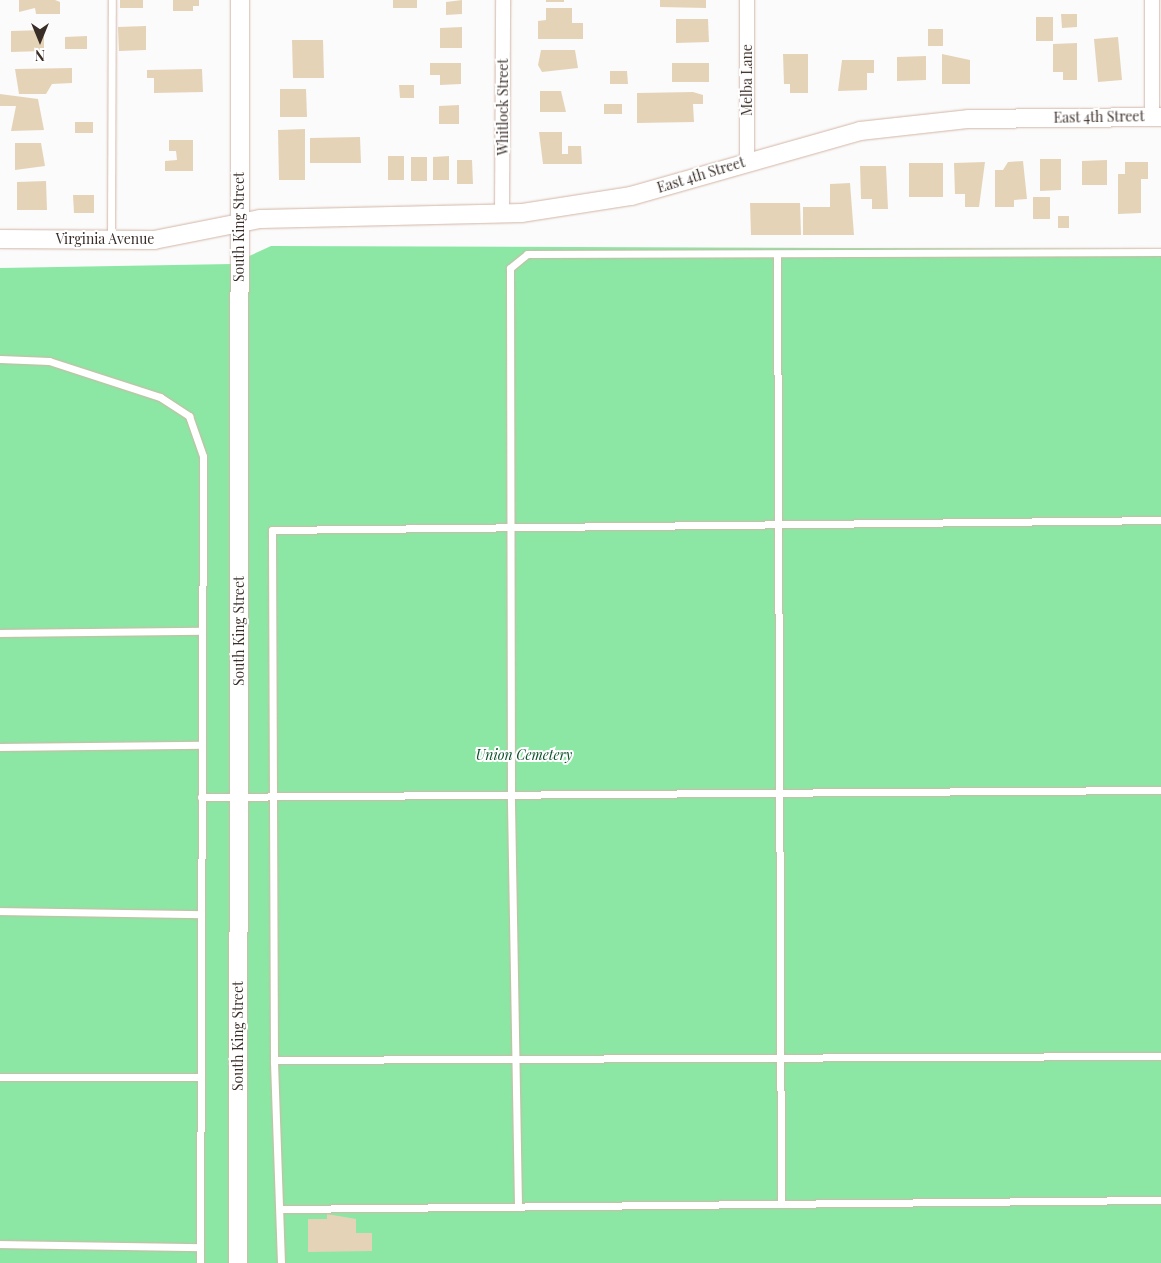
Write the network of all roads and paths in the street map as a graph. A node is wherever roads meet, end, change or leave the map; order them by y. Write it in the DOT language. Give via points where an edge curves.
graph roads {
  1 [pos="112,0"];
  2 [pos="240,0"];
  3 [pos="503,0"];
  4 [pos="747,0"];
  5 [pos="1152,0"];
  6 [pos="1156,117"];
  7 [pos="747,160"];
  8 [pos="502,214"];
  9 [pos="239,224"];
  10 [pos="0,239"];
  11 [pos="111,240"];
  12 [pos="1161,252"];
  13 [pos="777,254"];
  14 [pos="0,359"];
  15 [pos="1161,520"];
  16 [pos="777,522"];
  17 [pos="513,525"];
  18 [pos="200,631"];
  19 [pos="0,633"];
  20 [pos="201,745"];
  21 [pos="0,747"];
  22 [pos="1161,790"];
  23 [pos="239,794"];
  24 [pos="274,794"];
  25 [pos="511,794"];
  26 [pos="780,794"];
  27 [pos="201,796"];
  28 [pos="0,911"];
  29 [pos="201,914"];
  30 [pos="1161,1056"];
  31 [pos="274,1060"];
  32 [pos="516,1060"];
  33 [pos="780,1061"];
  34 [pos="0,1077"];
  35 [pos="201,1077"];
  36 [pos="1161,1200"];
  37 [pos="781,1202"];
  38 [pos="518,1205"];
  39 [pos="282,1209"];
  40 [pos="0,1244"];
  41 [pos="200,1247"];
  42 [pos="200,1263"];
  43 [pos="238,1263"];
  44 [pos="281,1263"];
  1 -- 11 [label="lane"];
  2 -- 9 [label="street, South King Street"];
  3 -- 8 [label="street, Whitlock Street"];
  4 -- 7 [label="street, Melba Lane"];
  5 -- 6 [label="street"];
  6 -- 7 [label="street, East 4th Street" via="914,122 815,140"];
  7 -- 8 [label="street, East 4th Street" via="631,196"];
  8 -- 9 [label="street, East 4th Street" via="260,219"];
  9 -- 11 [label="street, Virginia Avenue" via="154,240"];
  9 -- 23 [label="street, South King Street"];
  10 -- 11 [label="street, Virginia Avenue"];
  12 -- 13 [label="lane"];
  13 -- 16 [label="lane"];
  13 -- 17 [label="lane" via="527,254 517,259 510,268"];
  14 -- 18 [label="lane" via="49,361 98,374 160,397 189,416 204,456"];
  15 -- 16 [label="lane"];
  16 -- 17 [label="lane"];
  16 -- 26 [label="lane"];
  17 -- 24 [label="lane" via="272,530"];
  17 -- 25 [label="lane"];
  18 -- 19 [label="lane"];
  18 -- 20 [label="lane"];
  20 -- 21 [label="lane"];
  20 -- 27 [label="lane"];
  22 -- 26 [label="lane"];
  23 -- 24 [label="lane"];
  23 -- 27 [label="lane"];
  23 -- 43 [label="street, South King Street"];
  24 -- 25 [label="lane"];
  24 -- 31 [label="lane"];
  25 -- 26 [label="lane"];
  25 -- 32 [label="lane"];
  26 -- 33 [label="lane"];
  27 -- 29 [label="lane"];
  28 -- 29 [label="lane"];
  29 -- 35 [label="lane"];
  30 -- 33 [label="lane"];
  31 -- 32 [label="lane"];
  31 -- 39 [label="lane"];
  32 -- 33 [label="lane"];
  32 -- 38 [label="lane"];
  33 -- 37 [label="lane"];
  34 -- 35 [label="lane"];
  35 -- 41 [label="lane"];
  36 -- 37 [label="lane"];
  37 -- 38 [label="lane"];
  38 -- 39 [label="lane"];
  39 -- 44 [label="lane"];
  40 -- 41 [label="lane"];
  41 -- 42 [label="lane"];
}
